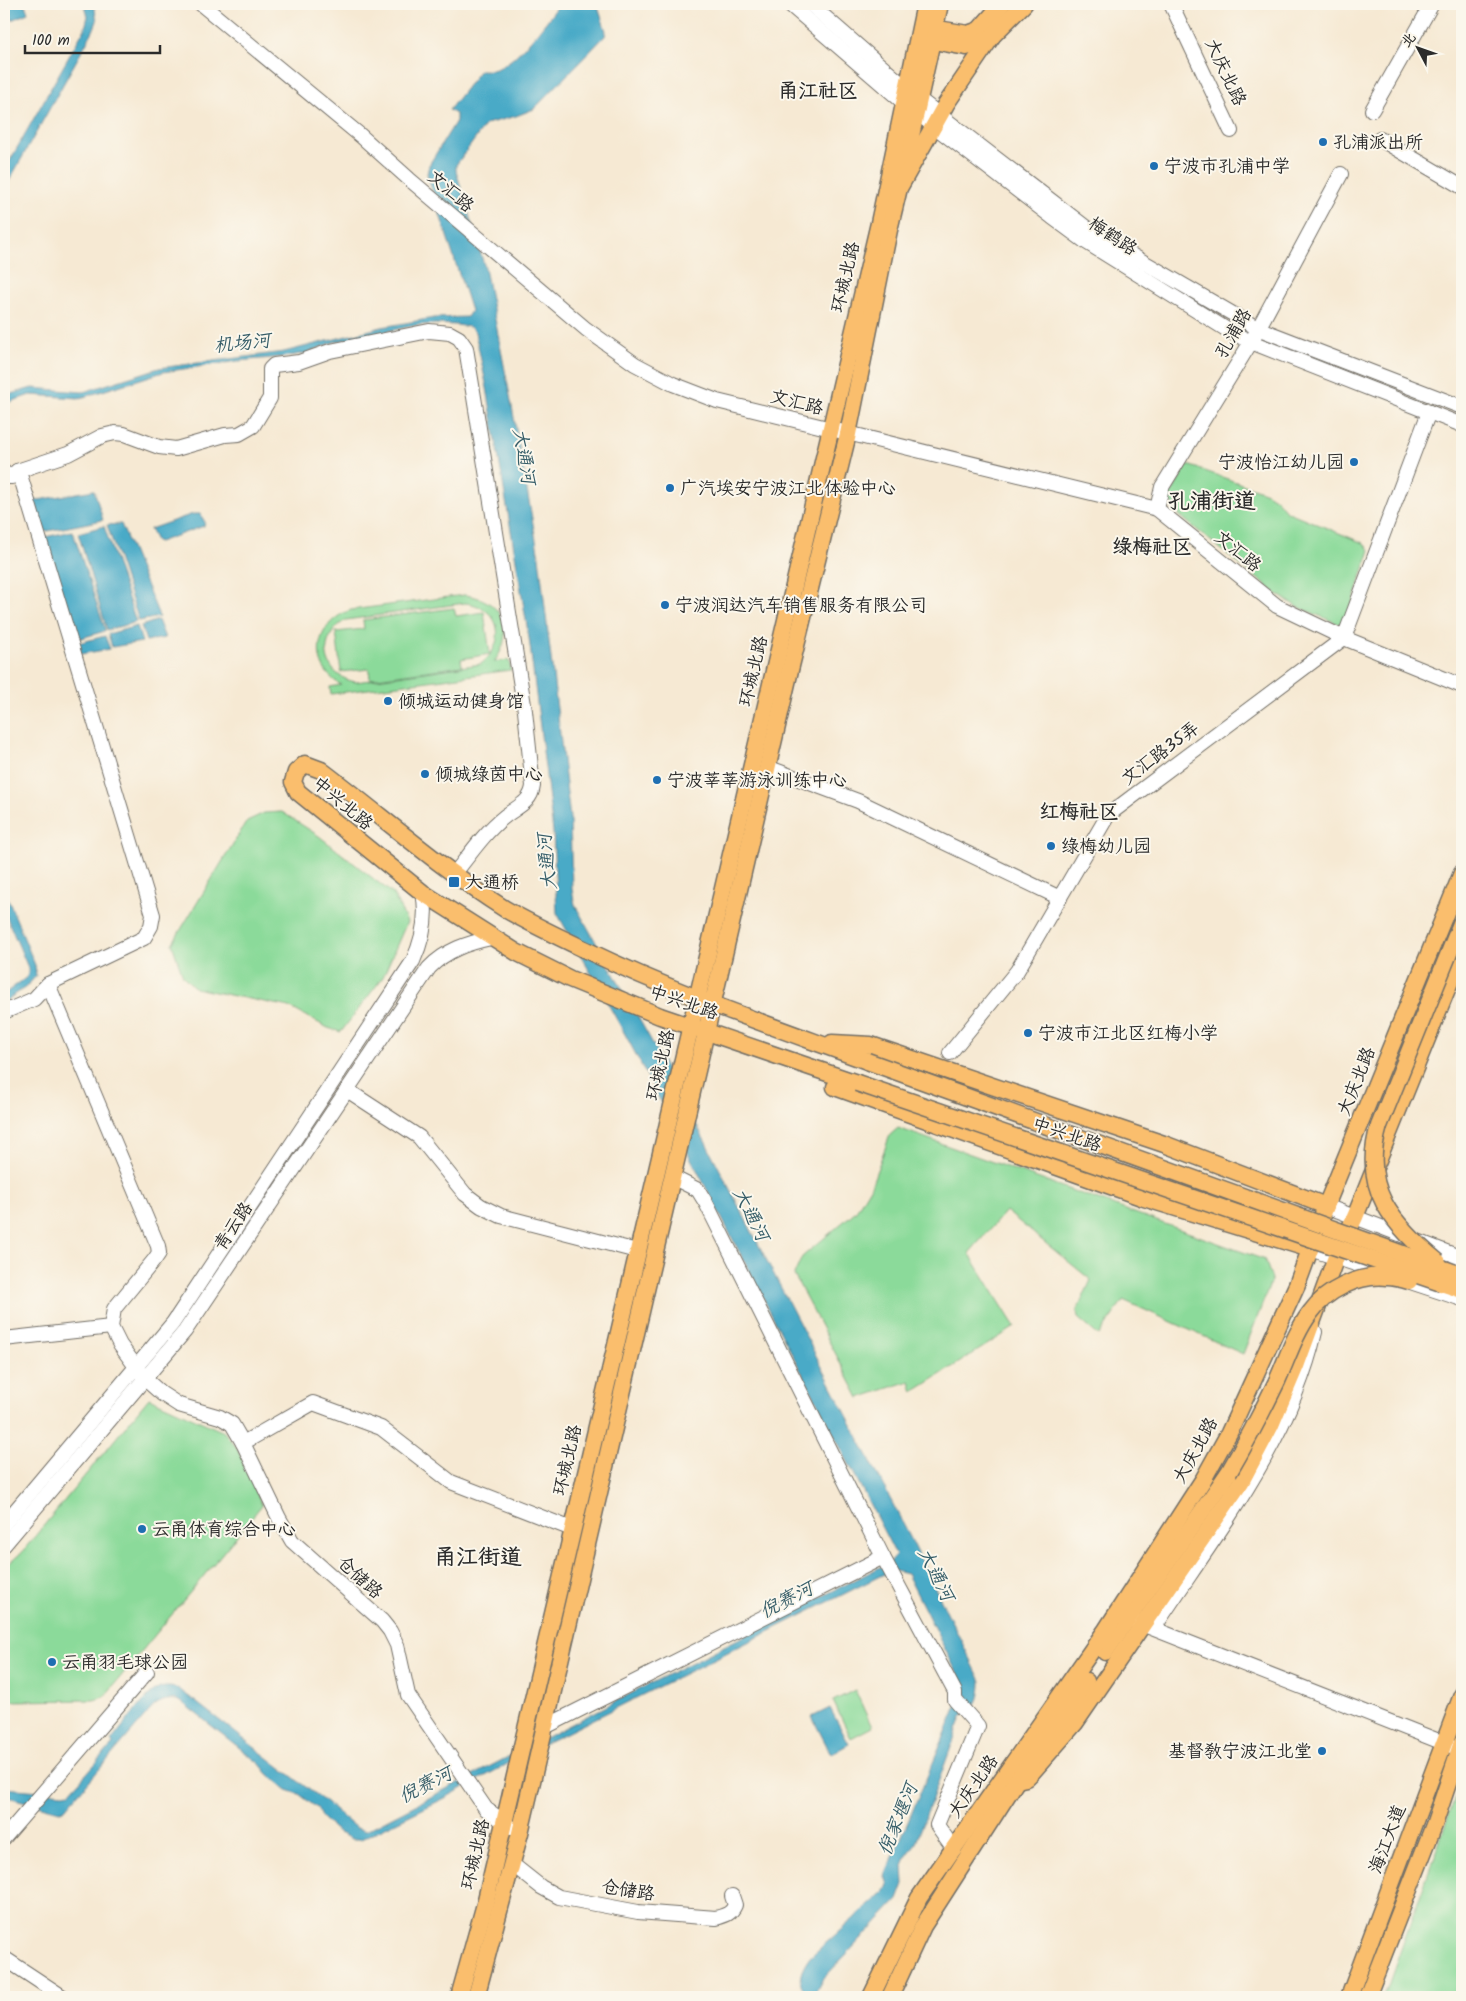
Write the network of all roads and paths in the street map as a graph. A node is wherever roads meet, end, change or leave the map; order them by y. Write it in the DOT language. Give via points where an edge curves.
graph roads {
  1 [pos="201,4"];
  2 [pos="789,4"];
  3 [pos="810,4"];
  4 [pos="925,4"];
  5 [pos="940,4"];
  6 [pos="1002,4"];
  7 [pos="1024,4"];
  8 [pos="1171,4"];
  9 [pos="1432,4"];
  10 [pos="926,33"];
  11 [pos="993,36"];
  12 [pos="911,101"];
  13 [pos="1372,110"];
  14 [pos="937,121"];
  15 [pos="1231,131"];
  16 [pos="1380,139"];
  17 [pos="1341,174"];
  18 [pos="1462,187"];
  19 [pos="899,188"];
  20 [pos="1258,328"];
  21 [pos="1251,342"];
  22 [pos="1462,407"];
  23 [pos="1429,412"];
  24 [pos="1462,425"];
  25 [pos="830,429"];
  26 [pos="848,434"];
  27 [pos="11,472"];
  28 [pos="1157,509"];
  29 [pos="1344,638"];
  30 [pos="1462,686"];
  31 [pos="767,767"];
  32 [pos="455,873"];
  33 [pos="1462,873"];
  34 [pos="423,894"];
  35 [pos="1060,898"];
  36 [pos="1462,922"];
  37 [pos="491,938"];
  38 [pos="1462,952"];
  39 [pos="48,984"];
  40 [pos="705,1002"];
  41 [pos="4,1012"];
  42 [pos="690,1026"];
  43 [pos="706,1031"];
  44 [pos="812,1041"];
  45 [pos="754,1048"];
  46 [pos="950,1053"];
  47 [pos="347,1090"];
  48 [pos="672,1177"];
  49 [pos="1326,1206"];
  50 [pos="1355,1217"];
  51 [pos="1310,1249"];
  52 [pos="637,1251"];
  53 [pos="1336,1257"];
  54 [pos="1462,1258"];
  55 [pos="1450,1276"];
  56 [pos="1462,1290"];
  57 [pos="1462,1299"];
  58 [pos="111,1326"];
  59 [pos="4,1339"];
  60 [pos="136,1367"];
  61 [pos="145,1379"];
  62 [pos="243,1443"];
  63 [pos="4,1524"];
  64 [pos="572,1529"];
  65 [pos="4,1546"];
  66 [pos="884,1557"];
  67 [pos="1122,1617"];
  68 [pos="1149,1626"];
  69 [pos="146,1672"];
  70 [pos="1462,1695"];
  71 [pos="545,1727"];
  72 [pos="1455,1744"];
  73 [pos="1017,1780"];
  74 [pos="503,1821"];
  75 [pos="520,1834"];
  76 [pos="4,1838"];
  77 [pos="954,1848"];
  78 [pos="512,1864"];
  79 [pos="732,1896"];
  80 [pos="4,1958"];
  81 [pos="63,1997"];
  82 [pos="459,1997"];
  83 [pos="476,1997"];
  84 [pos="871,1997"];
  85 [pos="890,1997"];
  86 [pos="1349,1997"];
  87 [pos="1367,1997"];
  1 -- 25 [label="street, 文汇路" via="586,329 635,364 718,401"];
  2 -- 12 [label="street, 梅鹤路"];
  3 -- 12 [label="street, 梅鹤路"];
  4 -- 10 [label="main road"];
  5 -- 10 [label="main road"];
  6 -- 10 [label="main road" via="979,30 968,34"];
  7 -- 11 [label="main road, 环城北路"];
  8 -- 15 [label="street, 大庆北路"];
  9 -- 13 [label="street"];
  10 -- 11 [label="main road, 环城北路" via="966,47"];
  10 -- 12 [label="main road, 环城北路"];
  11 -- 14 [label="main road, 环城北路"];
  12 -- 14 [label="street, 梅鹤路"];
  12 -- 19 [label="main road, 环城北路"];
  12 -- 25 [label="main road, 环城北路"];
  14 -- 19 [label="main road, 环城北路"];
  14 -- 20 [label="street, 梅鹤路" via="1092,232"];
  14 -- 21 [label="street, 梅鹤路" via="1086,242"];
  16 -- 18 [label="street"];
  17 -- 20 [label="street, 孔浦路"];
  19 -- 26 [label="main road, 环城北路"];
  20 -- 21 [label="street, 孔浦路"];
  20 -- 22 [label="street, 梅鹤路"];
  21 -- 23 [label="street, 梅鹤路"];
  21 -- 28 [label="street, 孔浦路" via="1162,487"];
  23 -- 24 [label="street, 梅鹤路"];
  23 -- 29 [label="street"];
  25 -- 26 [label="street, 文汇路"];
  25 -- 40 [label="main road, 环城北路"];
  26 -- 28 [label="street, 文汇路"];
  26 -- 31 [label="main road, 环城北路"];
  27 -- 32 [label="street" via="68,454 102,436 115,433 176,449 239,434 253,426 270,398 270,369 274,365 429,332 450,333 460,338 466,348 525,711 533,786 528,801 503,818"];
  27 -- 39 [label="street" via="21,478 153,915 144,938"];
  28 -- 29 [label="street, 文汇路" via="1277,606"];
  29 -- 30 [label="street, 文汇路"];
  29 -- 35 [label="street, 文汇路35弄" via="1108,815"];
  31 -- 35 [label="street" via="858,801"];
  31 -- 40 [label="main road, 环城北路"];
  32 -- 34 [label="main road, 中兴北路" via="321,770 305,764 296,772 293,782 298,792"];
  32 -- 40 [label="main road, 中兴北路" via="506,909 553,934"];
  33 -- 49 [label="main road, 大庆北路"];
  34 -- 37 [label="main road, 中兴北路"];
  34 -- 60 [label="street, 青云路" via="426,906 423,933 413,961 173,1322"];
  35 -- 46 [label="street, 文汇路35弄" via="1017,971"];
  36 -- 55 [label="main road, bridge" via="1380,1126 1374,1154 1379,1191 1388,1212 1403,1232"];
  37 -- 42 [label="main road, 中兴北路" via="620,1000"];
  37 -- 47 [label="street, 青云路" via="454,949 436,960"];
  38 -- 50 [label="main road, 大庆北路"];
  39 -- 41 [label="street" via="34,999"];
  39 -- 58 [label="street" via="158,1246 156,1259 114,1309"];
  40 -- 42 [label="main road, 环城北路"];
  40 -- 43 [label="main road, 环城北路"];
  40 -- 44 [label="main road, 中兴北路"];
  42 -- 43 [label="main road, 中兴北路"];
  42 -- 52 [label="main road, 环城北路"];
  43 -- 45 [label="main road, 中兴北路"];
  43 -- 48 [label="main road, 环城北路"];
  44 -- 49 [label="main road" via="871,1046 1164,1144"];
  44 -- 55 [label="main road, 中兴北路, bridge"];
  45 -- 51 [label="main road" via="800,1074 1060,1169"];
  45 -- 55 [label="main road, 中兴北路, bridge"];
  47 -- 52 [label="street" via="419,1137 464,1194 481,1206 501,1216"];
  47 -- 61 [label="street, 青云路" via="186,1331"];
  48 -- 66 [label="street" via="698,1190 706,1203"];
  48 -- 71 [label="main road, 环城北路"];
  49 -- 50 [label="street"];
  49 -- 51 [label="main road, 大庆北路"];
  50 -- 53 [label="main road, 大庆北路"];
  50 -- 54 [label="street"];
  51 -- 53 [label="street"];
  51 -- 67 [label="main road, 大庆北路" via="1229,1432"];
  52 -- 64 [label="main road, 环城北路"];
  53 -- 57 [label="street"];
  53 -- 68 [label="main road, 大庆北路" via="1271,1425 1241,1482"];
  55 -- 56 [label="main road"];
  55 -- 67 [label="main road, bridge" via="1411,1281 1386,1276 1358,1280 1341,1287 1311,1312 1229,1472"];
  58 -- 59 [label="street"];
  58 -- 60 [label="street, 仓储路"];
  60 -- 61 [label="street, 仓储路"];
  60 -- 63 [label="street, 青云路"];
  61 -- 62 [label="street, 仓储路" via="179,1405 227,1420"];
  61 -- 65 [label="street, 青云路"];
  62 -- 64 [label="street" via="313,1403 381,1428 451,1482"];
  62 -- 74 [label="street, 仓储路" via="292,1541 390,1631 408,1695 486,1809"];
  64 -- 74 [label="main road, 环城北路"];
  66 -- 71 [label="street"];
  66 -- 77 [label="street" via="955,1692 955,1700 978,1726 938,1825"];
  67 -- 68 [label="street"];
  67 -- 73 [label="main road, 大庆北路"];
  67 -- 77 [label="main road, 大庆北路"];
  68 -- 72 [label="street"];
  68 -- 73 [label="main road, 大庆北路" via="1075,1723 1026,1778"];
  69 -- 76 [label="street"];
  70 -- 72 [label="main road, 海江大道"];
  71 -- 75 [label="main road, 环城北路"];
  72 -- 86 [label="main road, 海江大道"];
  72 -- 87 [label="main road, 海江大道" via="1434,1825"];
  73 -- 85 [label="main road, 大庆北路" via="923,1926"];
  74 -- 75 [label="street, 仓储路"];
  74 -- 82 [label="main road, 环城北路"];
  75 -- 78 [label="main road, 环城北路"];
  77 -- 84 [label="main road, 大庆北路" via="919,1898"];
  78 -- 79 [label="street, 仓储路" via="540,1887 559,1897 638,1912 716,1918 732,1911 735,1905"];
  78 -- 83 [label="main road, 环城北路"];
  80 -- 81 [label="street"];
}
